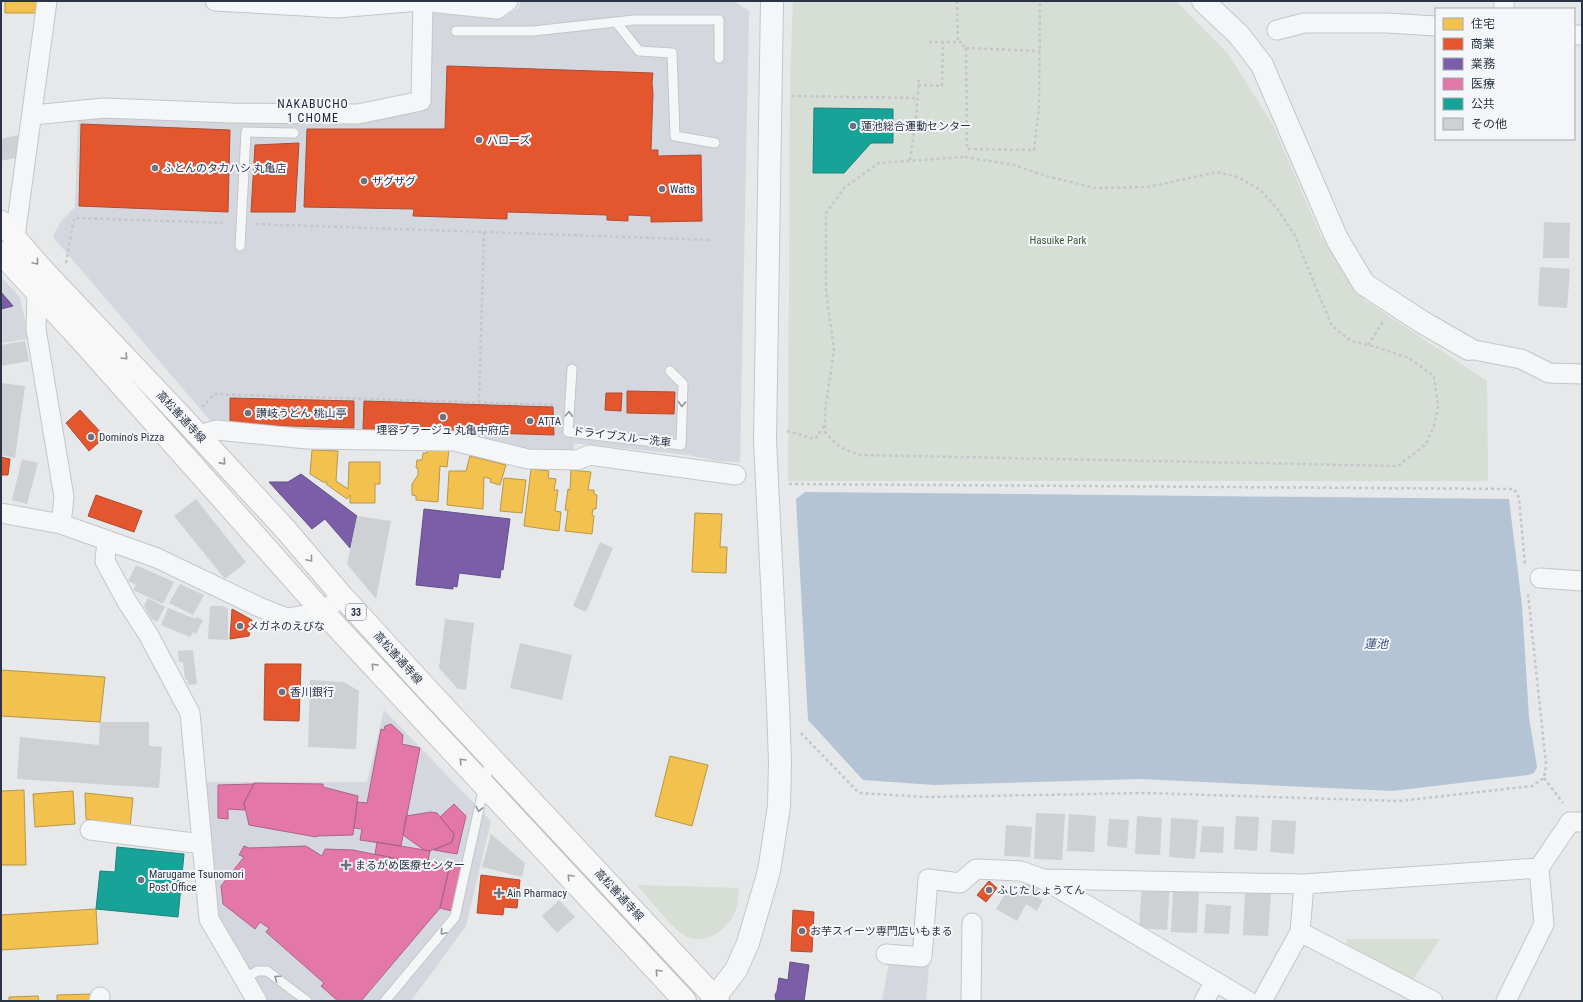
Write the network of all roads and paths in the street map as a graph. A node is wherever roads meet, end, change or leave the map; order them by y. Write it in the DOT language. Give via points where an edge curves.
graph roads {
  1 [pos="47,1"];
  2 [pos="215,1"];
  3 [pos="508,1"];
  4 [pos="772,1"];
  5 [pos="957,1"];
  6 [pos="1040,1"];
  7 [pos="1203,1"];
  8 [pos="423,2"];
  9 [pos="616,22"];
  10 [pos="1435,26"];
  11 [pos="1277,30"];
  12 [pos="456,31"];
  13 [pos="929,42"];
  14 [pos="958,42"];
  15 [pos="943,43"];
  16 [pos="966,48"];
  17 [pos="1040,51"];
  18 [pos="719,58"];
  19 [pos="919,77"];
  20 [pos="918,85"];
  21 [pos="786,96"];
  22 [pos="917,98"];
  23 [pos="33,116"];
  24 [pos="294,132"];
  25 [pos="715,143"];
  26 [pos="910,160"];
  27 [pos="241,223"];
  28 [pos="8,230"];
  29 [pos="484,232"];
  30 [pos="712,240"];
  31 [pos="240,246"];
  32 [pos="1,253"];
  33 [pos="66,264"];
  34 [pos="37,294"];
  35 [pos="1396,305"];
  36 [pos="1368,345"];
  37 [pos="1469,349"];
  38 [pos="572,369"];
  39 [pos="670,370"];
  40 [pos="1582,374"];
  41 [pos="479,403"];
  42 [pos="558,405"];
  43 [pos="198,410"];
  44 [pos="824,425"];
  45 [pos="784,430"];
  46 [pos="199,435"];
  47 [pos="736,475"];
  48 [pos="784,484"];
  49 [pos="1,513"];
  50 [pos="61,524"];
  51 [pos="107,540"];
  52 [pos="1531,579"];
  53 [pos="1582,581"];
  54 [pos="342,596"];
  55 [pos="323,612"];
  56 [pos="797,729"];
  57 [pos="490,757"];
  58 [pos="1544,778"];
  59 [pos="484,785"];
  60 [pos="1576,822"];
  61 [pos="90,830"];
  62 [pos="202,844"];
  63 [pos="1540,868"];
  64 [pos="1043,879"];
  65 [pos="1304,884"];
  66 [pos="972,924"];
  67 [pos="1300,932"];
  68 [pos="886,954"];
  69 [pos="244,979"];
  70 [pos="1215,981"];
  71 [pos="715,1000"];
  72 [pos="257,1001"];
  73 [pos="307,1001"];
  74 [pos="385,1001"];
  75 [pos="684,1001"];
  76 [pos="971,1001"];
  77 [pos="1204,1001"];
  78 [pos="1248,1001"];
  79 [pos="1262,1001"];
  80 [pos="1433,1001"];
  81 [pos="1506,1001"];
  1 -- 23 [label="street"];
  2 -- 8 [label="street" via="337,8"];
  3 -- 8 [label="street" via="497,9"];
  4 -- 71 [label="street" via="765,442 780,762 779,806 769,871 748,943 736,970"];
  5 -- 14 [label="path"];
  6 -- 17 [label="path"];
  7 -- 35 [label="street" via="1239,35 1262,65 1337,239 1364,284"];
  8 -- 23 [label="street" via="421,101 358,114 230,113 104,108"];
  9 -- 12 [label="lane" via="533,31"];
  9 -- 18 [label="lane" via="719,20"];
  9 -- 25 [label="lane" via="639,51 672,53 676,136"];
  10 -- 11 [label="street" via="1332,22 1304,23"];
  13 -- 15 [label="path"];
  14 -- 15 [label="path"];
  14 -- 16 [label="path" via="963,42"];
  15 -- 20 [label="path" via="942,86"];
  16 -- 17 [label="path"];
  16 -- 17 [label="path" via="967,149 1034,150 1039,109"];
  19 -- 20 [label="path"];
  20 -- 22 [label="path"];
  21 -- 22 [label="path"];
  22 -- 26 [label="path"];
  23 -- 28 [label="street"];
  24 -- 27 [label="lane" via="246,132"];
  26 -- 36 [label="path" via="965,157 1014,165 1095,188 1148,187 1217,172 1238,177 1259,189 1277,208 1294,234 1332,326 1351,341"];
  26 -- 44 [label="path" via="880,163 845,187 826,213 826,291 834,349"];
  27 -- 29 [label="path"];
  27 -- 31 [label="lane"];
  27 -- 33 [label="path" via="74,218"];
  28 -- 46 [label="main road, 高松善通寺線 / 33, one-way"];
  29 -- 30 [label="path"];
  29 -- 41 [label="path"];
  32 -- 34 [label="main road, 高松善通寺線 / 33"];
  34 -- 50 [label="street" via="36,329 64,496"];
  34 -- 55 [label="main road, 高松善通寺線 / 33" via="84,343"];
  35 -- 36 [label="path"];
  35 -- 37 [label="street"];
  36 -- 44 [label="path" via="1409,358 1434,376 1438,407 1434,426 1426,444 1398,466 861,455 847,451 833,442 824,432"];
  37 -- 40 [label="street" via="1521,359 1549,373"];
  39 -- 38 [label="lane, ドライブスルー洗車, one-way" via="683,384 681,445 568,432"];
  41 -- 42 [label="path"];
  41 -- 43 [label="path" via="214,394"];
  44 -- 45 [label="path" via="815,439"];
  46 -- 47 [label="street" via="216,430 307,439 454,442 528,459 578,460 589,455"];
  46 -- 54 [label="main road, 高松善通寺線 / 33, one-way"];
  48 -- 52 [label="path" via="1514,489 1519,498"];
  49 -- 50 [label="street"];
  50 -- 51 [label="street"];
  51 -- 55 [label="street" via="157,558 259,608 287,618"];
  51 -- 62 [label="street" via="105,561 190,713"];
  52 -- 53 [label="street"];
  52 -- 58 [label="path" via="1546,764"];
  54 -- 55 [label="street"];
  54 -- 57 [label="main road, 高松善通寺線 / 33"];
  59 -- 55 [label="main road, 高松善通寺線 / 33, one-way"];
  56 -- 58 [label="path" via="859,793 925,797 1146,793 1399,801 1532,786"];
  57 -- 59 [label="lane"];
  57 -- 71 [label="main road, 高松善通寺線 / 33"];
  58 -- 60 [label="path"];
  59 -- 74 [label="lane, one-way" via="455,917"];
  75 -- 59 [label="main road, 高松善通寺線 / 33, one-way"];
  60 -- 63 [label="street"];
  61 -- 62 [label="street"];
  62 -- 69 [label="street" via="209,919"];
  63 -- 65 [label="street"];
  63 -- 81 [label="street" via="1544,924"];
  64 -- 65 [label="street"];
  64 -- 68 [label="street" via="1021,871 976,869 960,883 928,879 922,957"];
  64 -- 70 [label="street"];
  65 -- 67 [label="street"];
  66 -- 76 [label="street"];
  67 -- 79 [label="street"];
  67 -- 80 [label="street"];
  69 -- 72 [label="street"];
  73 -- 69 [label="lane, one-way" via="267,971 257,971"];
  70 -- 77 [label="street"];
  70 -- 78 [label="street"];
}
